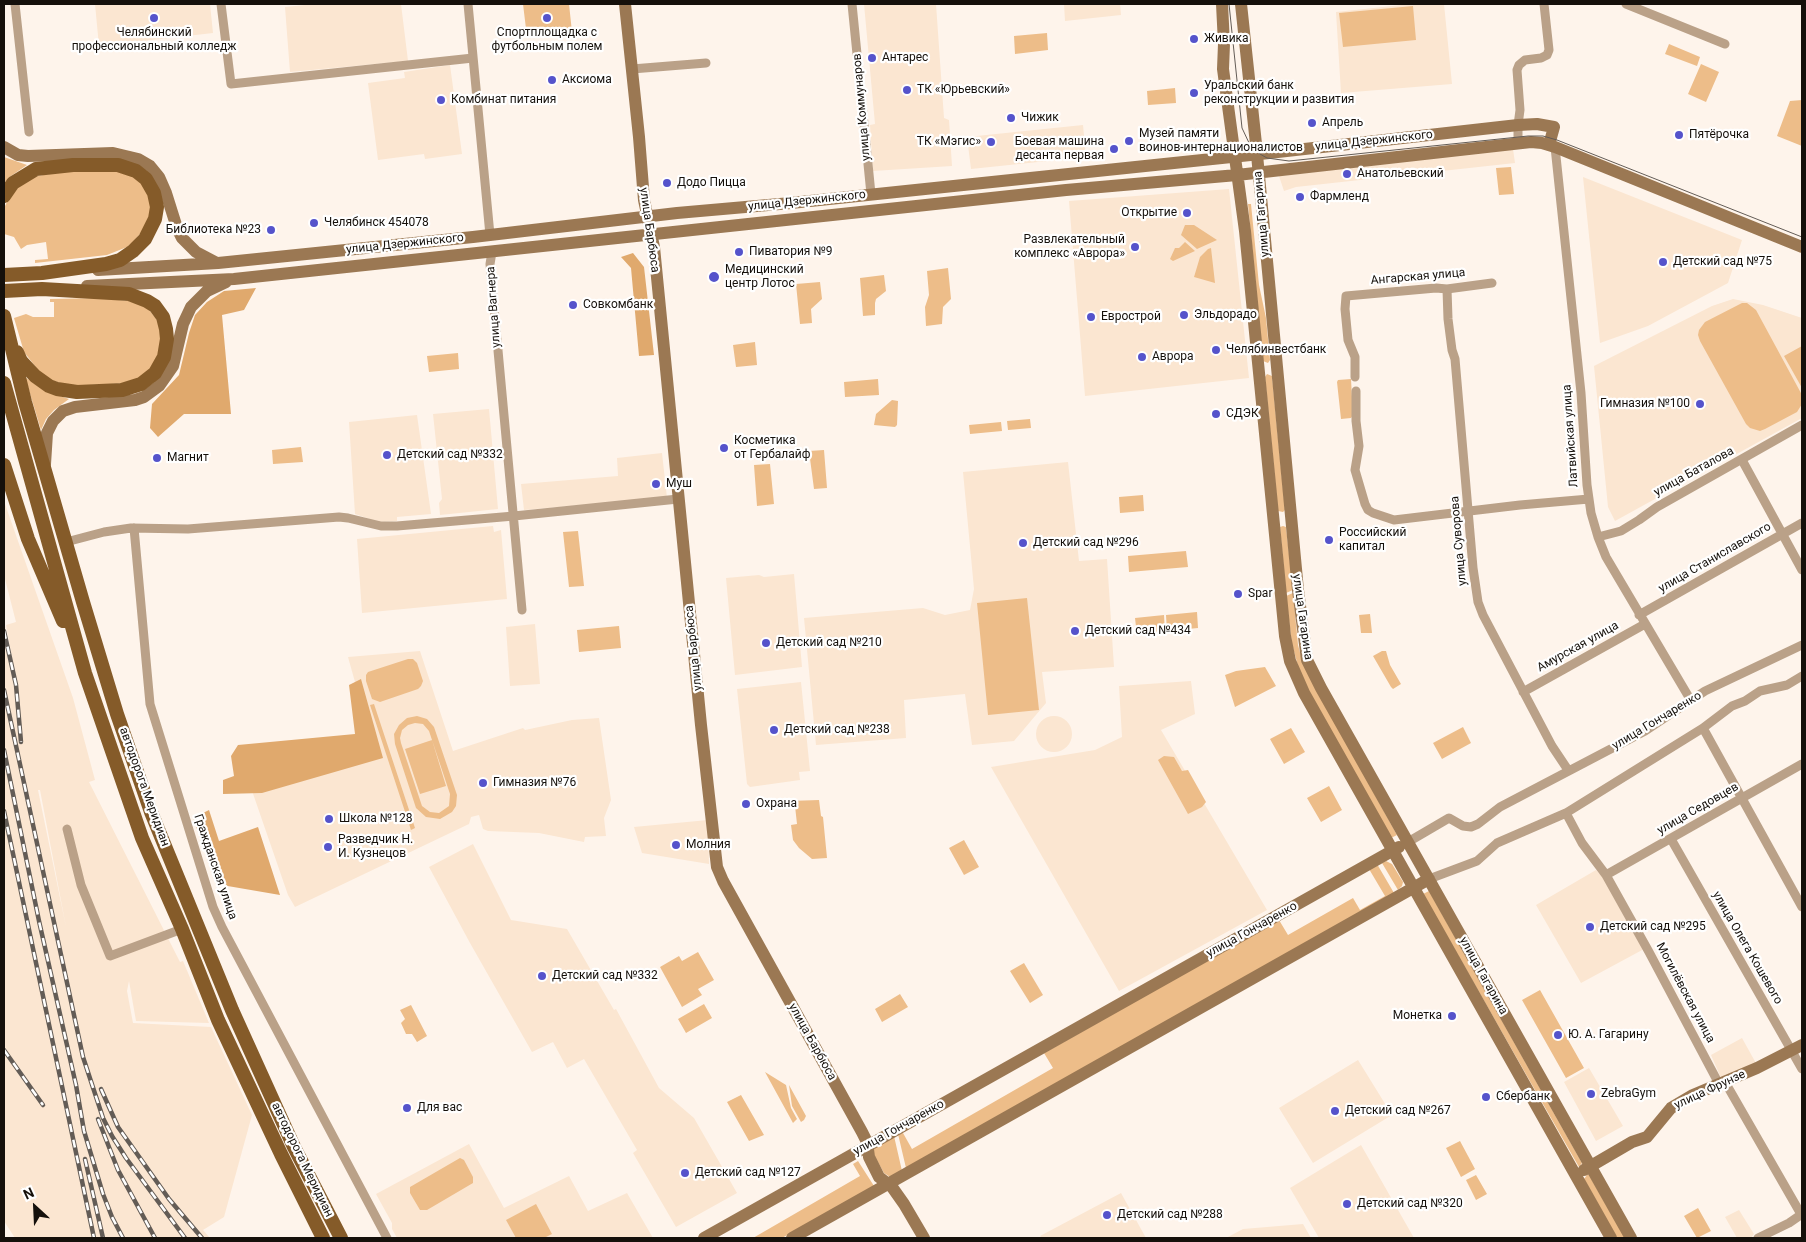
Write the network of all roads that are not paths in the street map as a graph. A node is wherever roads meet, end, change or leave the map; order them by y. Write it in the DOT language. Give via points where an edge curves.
graph roads {
  1 [pos="15,4"];
  2 [pos="221,4"];
  3 [pos="468,4"];
  4 [pos="625,4"];
  5 [pos="852,4"];
  6 [pos="1222,4"];
  7 [pos="1241,4"];
  8 [pos="1544,4"];
  9 [pos="1626,4"];
  10 [pos="1725,44"];
  11 [pos="473,58"];
  12 [pos="706,63"];
  13 [pos="632,69"];
  14 [pos="1518,125"];
  15 [pos="29,132"];
  16 [pos="1518,143"];
  17 [pos="1552,146"];
  18 [pos="4,147"];
  19 [pos="1257,154"];
  20 [pos="1235,156"];
  21 [pos="1258,172"];
  22 [pos="1237,175"];
  23 [pos="963,185"];
  24 [pos="871,194"];
  25 [pos="4,196"];
  26 [pos="965,201"];
  27 [pos="871,211"];
  28 [pos="648,217"];
  29 [pos="652,234"];
  30 [pos="490,235"];
  31 [pos="1802,247"];
  32 [pos="492,252"];
  33 [pos="218,263"];
  34 [pos="42,273"];
  35 [pos="4,276"];
  36 [pos="234,279"];
  37 [pos="1492,283"];
  38 [pos="42,289"];
  39 [pos="1447,289"];
  40 [pos="4,291"];
  41 [pos="4,316"];
  42 [pos="8,336"];
  43 [pos="1276,368"];
  44 [pos="1258,370"];
  45 [pos="1355,377"];
  46 [pos="4,383"];
  47 [pos="1356,391"];
  48 [pos="1802,425"];
  49 [pos="1742,460"];
  50 [pos="4,465"];
  51 [pos="44,469"];
  52 [pos="678,499"];
  53 [pos="1589,499"];
  54 [pos="1469,511"];
  55 [pos="514,516"];
  56 [pos="1291,519"];
  57 [pos="1274,521"];
  58 [pos="1802,523"];
  59 [pos="134,528"];
  60 [pos="1782,534"];
  61 [pos="1598,537"];
  62 [pos="66,542"];
  63 [pos="1802,570"];
  64 [pos="522,610"];
  65 [pos="1639,615"];
  66 [pos="1645,624"];
  67 [pos="1802,646"];
  68 [pos="86,673"];
  69 [pos="1802,676"];
  70 [pos="1523,692"];
  71 [pos="1690,699"];
  72 [pos="1703,728"];
  73 [pos="1802,764"];
  74 [pos="1568,770"];
  75 [pos="1742,799"];
  76 [pos="1566,813"];
  77 [pos="66,829"];
  78 [pos="1671,839"];
  79 [pos="1408,842"];
  80 [pos="1393,851"];
  81 [pos="1606,875"];
  82 [pos="1429,879"];
  83 [pos="1413,887"];
  84 [pos="1801,902"];
  85 [pos="182,929"];
  86 [pos="1797,1048"];
  87 [pos="1802,1069"];
  88 [pos="1722,1083"];
  89 [pos="867,1146"];
  90 [pos="1591,1166"];
  91 [pos="1575,1175"];
  92 [pos="888,1184"];
  93 [pos="1802,1215"];
  94 [pos="323,1238"];
  95 [pos="340,1238"];
  96 [pos="387,1238"];
  97 [pos="704,1238"];
  98 [pos="792,1238"];
  99 [pos="924,1238"];
  100 [pos="1611,1238"];
  101 [pos="1631,1238"];
  102 [pos="1758,1238"];
  1 -- 15 [label="street"];
  2 -- 11 [label="street" via="231,84"];
  3 -- 11 [label="street, улица Вагнера"];
  4 -- 13 [label="main road, улица Барбюса"];
  5 -- 24 [label="street, улица Коммунаров"];
  6 -- 20 [label="main road, улица Гагарина" via="1223,70"];
  7 -- 19 [label="main road, улица Гагарина"];
  8 -- 14 [label="street" via="1547,56 1519,64"];
  9 -- 10 [label="street"];
  11 -- 30 [label="street, улица Вагнера"];
  12 -- 13 [label="street"];
  13 -- 28 [label="main road, улица Барбюса"];
  14 -- 16 [label="street"];
  14 -- 17 [label="main road, улица Дзержинского" via="1554,127"];
  14 -- 19 [label="main road, улица Дзержинского"];
  16 -- 17 [label="main road, улица Дзержинского" via="1536,142"];
  16 -- 21 [label="main road, улица Дзержинского"];
  17 -- 31 [label="main road, улица Дзержинского"];
  17 -- 53 [label="street, Латвийская улица" via="1581,393"];
  18 -- 33 [label="main road" via="23,156 113,153 146,162 163,185 182,238 201,255"];
  19 -- 20 [label="main road, улица Дзержинского"];
  19 -- 21 [label="main road, улица Гагарина"];
  20 -- 22 [label="main road, улица Гагарина"];
  20 -- 23 [label="main road, улица Дзержинского"];
  21 -- 22 [label="main road, улица Дзержинского"];
  21 -- 43 [label="main road, улица Гагарина"];
  22 -- 26 [label="main road, улица Дзержинского"];
  22 -- 44 [label="main road, улица Гагарина"];
  23 -- 24 [label="main road, улица Дзержинского"];
  23 -- 26 [label="main road"];
  24 -- 27 [label="main road, улица Коммунаров"];
  24 -- 28 [label="main road, улица Дзержинского"];
  25 -- 34 [label="main road" via="13,183 36,169 91,165 131,168 143,175 153,191 157,207 155,219 146,239 133,251 106,264"];
  26 -- 27 [label="main road, улица Дзержинского"];
  27 -- 29 [label="main road, улица Дзержинского"];
  28 -- 29 [label="main road, улица Барбюса"];
  28 -- 30 [label="main road, улица Дзержинского"];
  29 -- 32 [label="main road, улица Дзержинского"];
  29 -- 52 [label="main road, улица Барбюса"];
  30 -- 32 [label="main road, улица Вагнера"];
  30 -- 33 [label="main road, улица Дзержинского"];
  32 -- 36 [label="main road, улица Дзержинского"];
  32 -- 55 [label="street, улица Вагнера" via="490,264"];
  33 -- 34 [label="main road, улица Дзержинского"];
  34 -- 35 [label="main road"];
  36 -- 38 [label="main road, улица Дзержинского"];
  36 -- 51 [label="main road" via="207,291 191,307 182,324 173,366 159,386 135,400 75,407 56,417 46,439"];
  37 -- 39 [label="street, Ангарская улица"];
  38 -- 40 [label="main road"];
  38 -- 42 [label="main road" via="115,292 148,301 165,322 167,339 161,366 148,380 132,388 66,391 49,386 31,373"];
  39 -- 45 [label="street, Ангарская улица" via="1346,296 1348,340 1355,357"];
  39 -- 54 [label="street, улица Суворова"];
  41 -- 42 [label="main road, автодорога Меридиан"];
  42 -- 51 [label="main road, автодорога Меридиан"];
  43 -- 44 [label="main road"];
  43 -- 56 [label="main road, улица Гагарина"];
  44 -- 57 [label="main road, улица Гагарина"];
  46 -- 68 [label="main road, автодорога Меридиан"];
  47 -- 54 [label="street" via="1359,446 1356,470 1368,510 1394,520"];
  48 -- 49 [label="street, улица Баталова"];
  49 -- 60 [label="street"];
  49 -- 61 [label="street, улица Баталова" via="1621,531"];
  50 -- 68 [label="main road" via="34,554"];
  51 -- 62 [label="main road, автодорога Меридиан"];
  52 -- 55 [label="street"];
  52 -- 89 [label="main road, улица Барбюса" via="717,867"];
  53 -- 54 [label="street"];
  53 -- 61 [label="street, Латвийская улица"];
  54 -- 70 [label="street, улица Суворова" via="1472,568 1478,602"];
  55 -- 59 [label="street" via="397,526 339,517 188,529"];
  55 -- 64 [label="street, улица Вагнера"];
  56 -- 57 [label="main road"];
  56 -- 79 [label="main road, улица Гагарина" via="1307,660"];
  57 -- 80 [label="main road, улица Гагарина" via="1285,636 1292,667"];
  58 -- 60 [label="street, улица Станиславского"];
  59 -- 62 [label="street"];
  59 -- 96 [label="street, Гражданская улица" via="150,704 213,908"];
  60 -- 63 [label="street"];
  60 -- 65 [label="street, улица Станиславского"];
  61 -- 65 [label="street, Латвийская улица"];
  62 -- 95 [label="main road, автодорога Меридиан" via="117,714 151,812 232,1010 294,1147"];
  65 -- 66 [label="street, Латвийская улица"];
  66 -- 70 [label="street, Амурская улица"];
  66 -- 71 [label="street, Латвийская улица"];
  67 -- 71 [label="street, улица Гончаренко"];
  68 -- 85 [label="main road, автодорога Меридиан" via="142,838"];
  69 -- 72 [label="street" via="1787,686 1767,689 1732,706"];
  70 -- 74 [label="street, улица Суворова"];
  71 -- 74 [label="street, улица Гончаренко" via="1645,731"];
  72 -- 75 [label="street"];
  72 -- 76 [label="street"];
  73 -- 75 [label="street, улица Седовцев"];
  74 -- 79 [label="street, улица Гончаренко" via="1500,807 1478,824 1463,826 1449,818"];
  75 -- 78 [label="street, улица Седовцев"];
  75 -- 84 [label="street"];
  76 -- 81 [label="street, Могилёвская улица" via="1582,843"];
  76 -- 82 [label="street" via="1497,842 1477,861"];
  77 -- 85 [label="street" via="81,885 110,956"];
  78 -- 81 [label="street, улица Седовцев"];
  78 -- 86 [label="street, улица Олега Кошевого"];
  79 -- 80 [label="main road, улица Гончаренко"];
  79 -- 82 [label="main road, улица Гагарина"];
  80 -- 83 [label="main road, улица Гагарина"];
  80 -- 89 [label="main road, улица Гончаренко"];
  81 -- 88 [label="street, Могилёвская улица"];
  82 -- 83 [label="main road"];
  82 -- 90 [label="main road, улица Гагарина"];
  83 -- 91 [label="main road, улица Гагарина"];
  83 -- 92 [label="main road"];
  85 -- 94 [label="main road, автодорога Меридиан" via="218,1020"];
  86 -- 87 [label="street, улица Олега Кошевого"];
  86 -- 88 [label="main road, улица Фрунзе"];
  88 -- 90 [label="main road, улица Фрунзе" via="1671,1108 1647,1137"];
  88 -- 93 [label="street, Могилёвская улица"];
  89 -- 92 [label="main road, улица Барбюса" via="879,1177"];
  89 -- 97 [label="main road, улица Гончаренко"];
  90 -- 91 [label="main road, улица Фрунзе"];
  90 -- 101 [label="main road, улица Гагарина"];
  91 -- 100 [label="main road, улица Гагарина"];
  92 -- 98 [label="main road"];
  92 -- 99 [label="main road, улица Барбюса"];
  93 -- 102 [label="street"];
}
